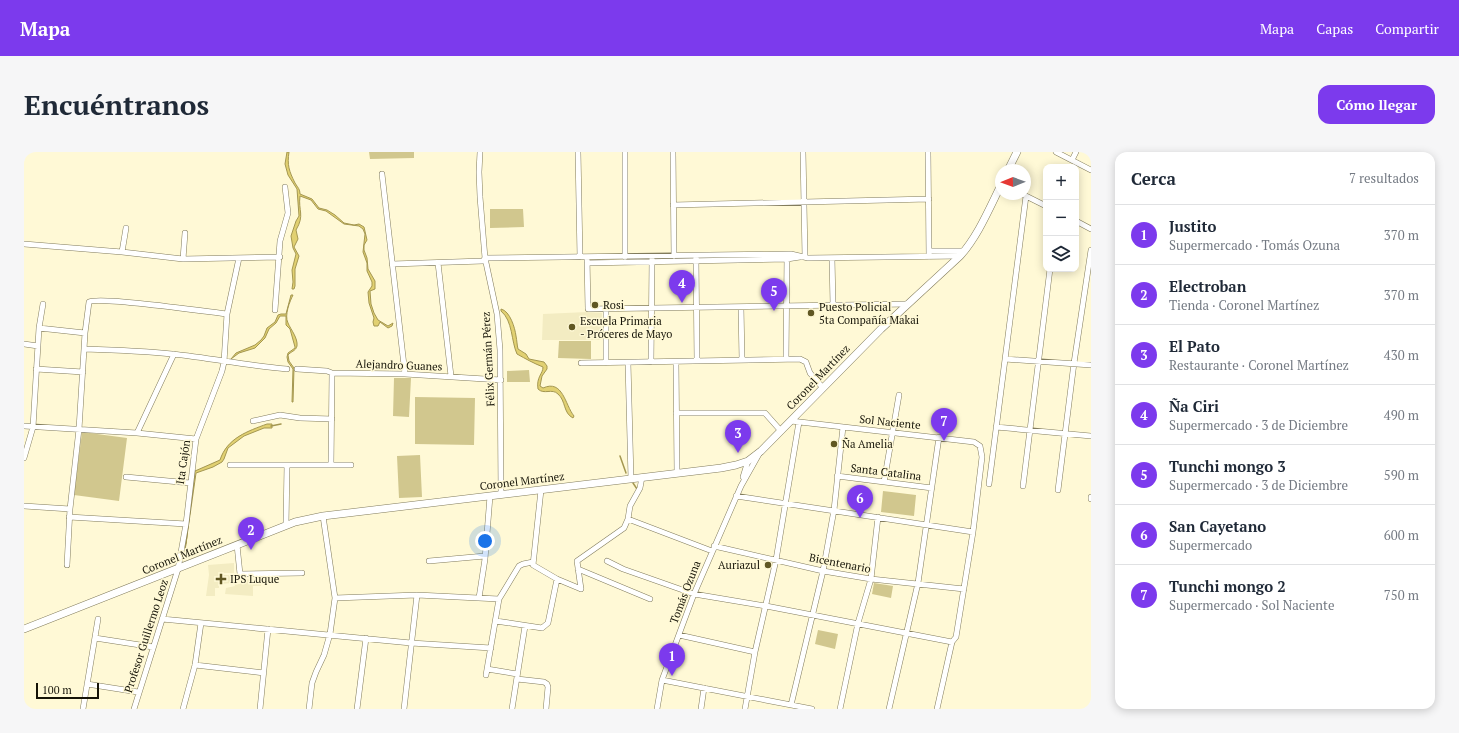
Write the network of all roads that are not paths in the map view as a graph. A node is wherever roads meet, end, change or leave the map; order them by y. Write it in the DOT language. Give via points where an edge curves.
graph roads {
  1 [pos="480,152"];
  2 [pos="578,152"];
  3 [pos="625,152"];
  4 [pos="673,152"];
  5 [pos="804,152"];
  6 [pos="928,152"];
  7 [pos="1017,152"];
  8 [pos="1056,152"];
  9 [pos="1076,152"];
  10 [pos="1072,160"];
  11 [pos="1011,164"];
  12 [pos="1091,170"];
  13 [pos="382,174"];
  14 [pos="285,188"];
  15 [pos="995,197"];
  16 [pos="1031,198"];
  17 [pos="928,199"];
  18 [pos="1023,200"];
  19 [pos="804,202"];
  20 [pos="1043,204"];
  21 [pos="674,205"];
  22 [pos="1079,223"];
  23 [pos="126,228"];
  24 [pos="1091,229"];
  25 [pos="185,232"];
  26 [pos="24,244"];
  27 [pos="1091,250"];
  28 [pos="122,252"];
  29 [pos="929,254"];
  30 [pos="963,254"];
  31 [pos="625,256"];
  32 [pos="674,256"];
  33 [pos="787,256"];
  34 [pos="803,256"];
  35 [pos="280,257"];
  36 [pos="580,257"];
  37 [pos="239,258"];
  38 [pos="485,258"];
  39 [pos="696,258"];
  40 [pos="832,258"];
  41 [pos="183,259"];
  42 [pos="652,259"];
  43 [pos="587,260"];
  44 [pos="438,263"];
  45 [pos="392,264"];
  46 [pos="1050,272"];
  47 [pos="43,304"];
  48 [pos="908,304"];
  49 [pos="833,305"];
  50 [pos="786,306"];
  51 [pos="741,307"];
  52 [pos="652,308"];
  53 [pos="697,308"];
  54 [pos="606,309"];
  55 [pos="275,310"];
  56 [pos="227,314"];
  57 [pos="39,328"];
  58 [pos="85,333"];
  59 [pos="24,344"];
  60 [pos="38,346"];
  61 [pos="84,349"];
  62 [pos="174,354"];
  63 [pos="786,359"];
  64 [pos="742,360"];
  65 [pos="1005,360"];
  66 [pos="698,361"];
  67 [pos="1038,361"];
  68 [pos="224,362"];
  69 [pos="651,362"];
  70 [pos="676,362"];
  71 [pos="606,363"];
  72 [pos="628,363"];
  73 [pos="1074,363"];
  74 [pos="581,364"];
  75 [pos="1091,364"];
  76 [pos="36,369"];
  77 [pos="287,369"];
  78 [pos="297,369"];
  79 [pos="83,372"];
  80 [pos="332,372"];
  81 [pos="405,374"];
  82 [pos="451,376"];
  83 [pos="501,380"];
  84 [pos="823,388"];
  85 [pos="899,395"];
  86 [pos="676,413"];
  87 [pos="332,419"];
  88 [pos="253,421"];
  89 [pos="795,421"];
  90 [pos="24,426"];
  91 [pos="33,427"];
  92 [pos="843,427"];
  93 [pos="996,427"];
  94 [pos="79,429"];
  95 [pos="781,431"];
  96 [pos="1030,431"];
  97 [pos="893,432"];
  98 [pos="137,433"];
  99 [pos="1065,433"];
  100 [pos="1091,436"];
  101 [pos="939,438"];
  102 [pos="196,439"];
  103 [pos="761,451"];
  104 [pos="24,458"];
  105 [pos="748,460"];
  106 [pos="230,465"];
  107 [pos="287,465"];
  108 [pos="331,465"];
  109 [pos="351,465"];
  110 [pos="677,473"];
  111 [pos="837,476"];
  112 [pos="126,477"];
  113 [pos="642,477"];
  114 [pos="631,479"];
  115 [pos="884,482"];
  116 [pos="190,483"];
  117 [pos="989,484"];
  118 [pos="741,486"];
  119 [pos="1022,486"];
  120 [pos="932,488"];
  121 [pos="541,490"];
  122 [pos="1058,490"];
  123 [pos="500,494"];
  124 [pos="490,496"];
  125 [pos="736,496"];
  126 [pos="786,504"];
  127 [pos="24,506"];
  128 [pos="70,509"];
  129 [pos="834,510"];
  130 [pos="323,516"];
  131 [pos="69,517"];
  132 [pos="878,518"];
  133 [pos="628,519"];
  134 [pos="186,524"];
  135 [pos="286,525"];
  136 [pos="927,525"];
  137 [pos="973,532"];
  138 [pos="237,545"];
  139 [pos="714,546"];
  140 [pos="712,551"];
  141 [pos="485,556"];
  142 [pos="776,560"];
  143 [pos="429,561"];
  144 [pos="607,561"];
  145 [pos="533,562"];
  146 [pos="67,565"];
  147 [pos="181,568"];
  148 [pos="578,569"];
  149 [pos="823,570"];
  150 [pos="302,573"];
  151 [pos="557,579"];
  152 [pos="871,579"];
  153 [pos="918,584"];
  154 [pos="964,589"];
  155 [pos="694,594"];
  156 [pos="417,595"];
  157 [pos="335,598"];
  158 [pos="479,598"];
  159 [pos="499,599"];
  160 [pos="650,599"];
  161 [pos="766,606"];
  162 [pos="812,615"];
  163 [pos="98,619"];
  164 [pos="162,619"];
  165 [pos="496,621"];
  166 [pos="201,623"];
  167 [pos="858,623"];
  168 [pos="525,626"];
  169 [pos="24,629"];
  170 [pos="268,629"];
  171 [pos="907,633"];
  172 [pos="330,634"];
  173 [pos="679,635"];
  174 [pos="95,638"];
  175 [pos="366,638"];
  176 [pos="952,642"];
  177 [pos="411,643"];
  178 [pos="153,647"];
  179 [pos="491,648"];
  180 [pos="755,652"];
  181 [pos="195,666"];
  182 [pos="264,673"];
  183 [pos="517,677"];
  184 [pos="662,680"];
  185 [pos="87,684"];
  186 [pos="704,688"];
  187 [pos="138,692"];
  188 [pos="746,696"];
  189 [pos="791,705"];
  190 [pos="84,709"];
  191 [pos="134,709"];
  192 [pos="183,709"];
  193 [pos="260,709"];
  194 [pos="309,709"];
  195 [pos="357,709"];
  196 [pos="404,709"];
  197 [pos="512,709"];
  198 [pos="546,709"];
  199 [pos="656,709"];
  200 [pos="700,709"];
  201 [pos="745,709"];
  202 [pos="812,709"];
  203 [pos="840,709"];
  204 [pos="889,709"];
  205 [pos="937,709"];
  1 -- 38 [label="street, Félix Germán Pérez" via="480,197"];
  2 -- 36 [label="street"];
  3 -- 31 [label="street"];
  4 -- 21 [label="street"];
  5 -- 19 [label="street"];
  6 -- 17 [label="street"];
  7 -- 11 [label="main road"];
  8 -- 10 [label="street"];
  9 -- 10 [label="street"];
  10 -- 12 [label="street"];
  13 -- 45 [label="street"];
  14 -- 35 [label="street" via="288,213 281,236"];
  15 -- 30 [label="main road, Coronel Martínez"];
  16 -- 20 [label="street"];
  17 -- 19 [label="street"];
  17 -- 29 [label="street"];
  18 -- 65 [label="street"];
  19 -- 21 [label="street"];
  19 -- 34 [label="street"];
  21 -- 32 [label="street"];
  22 -- 24 [label="street"];
  23 -- 28 [label="street"];
  25 -- 41 [label="street"];
  26 -- 28 [label="street"];
  27 -- 73 [label="street"];
  28 -- 41 [label="street"];
  29 -- 30 [label="street"];
  29 -- 40 [label="street"];
  30 -- 48 [label="main road, Coronel Martínez"];
  31 -- 42 [label="street"];
  31 -- 43 [label="street"];
  32 -- 39 [label="street"];
  32 -- 42 [label="street"];
  33 -- 34 [label="street"];
  33 -- 39 [label="street"];
  33 -- 50 [label="street"];
  34 -- 40 [label="street"];
  35 -- 37 [label="street"];
  35 -- 55 [label="street"];
  36 -- 38 [label="street"];
  36 -- 43 [label="street"];
  37 -- 41 [label="street"];
  37 -- 56 [label="street, Ita Cajón"];
  38 -- 44 [label="street" via="483,261"];
  38 -- 83 [label="street, Félix Germán Pérez" via="497,314"];
  39 -- 42 [label="street"];
  39 -- 53 [label="street"];
  40 -- 49 [label="street"];
  42 -- 43 [label="street"];
  42 -- 52 [label="street"];
  43 -- 54 [label="street" via="588,309"];
  44 -- 45 [label="street"];
  44 -- 82 [label="street"];
  45 -- 81 [label="street"];
  46 -- 67 [label="street"];
  47 -- 57 [label="street"];
  48 -- 49 [label="street"];
  48 -- 84 [label="main road, Coronel Martínez"];
  49 -- 50 [label="street"];
  50 -- 51 [label="street"];
  50 -- 63 [label="street"];
  51 -- 53 [label="street"];
  51 -- 64 [label="street"];
  52 -- 53 [label="street"];
  52 -- 54 [label="street"];
  52 -- 69 [label="street"];
  53 -- 66 [label="street"];
  54 -- 71 [label="street"];
  56 -- 58 [label="street" via="91,300 88,305"];
  56 -- 68 [label="street, Ita Cajón"];
  57 -- 58 [label="street"];
  57 -- 60 [label="street"];
  58 -- 61 [label="street"];
  59 -- 60 [label="street"];
  60 -- 76 [label="street"];
  61 -- 62 [label="street"];
  61 -- 79 [label="street"];
  62 -- 68 [label="street"];
  62 -- 98 [label="street"];
  63 -- 64 [label="street"];
  63 -- 84 [label="street" via="805,360 810,373"];
  64 -- 66 [label="street"];
  65 -- 67 [label="street"];
  65 -- 93 [label="street"];
  66 -- 70 [label="street"];
  67 -- 73 [label="street"];
  67 -- 96 [label="street"];
  68 -- 77 [label="street"];
  68 -- 102 [label="street, Ita Cajón"];
  69 -- 70 [label="street"];
  69 -- 72 [label="street"];
  70 -- 86 [label="street"];
  71 -- 72 [label="street"];
  71 -- 74 [label="street"];
  72 -- 114 [label="street"];
  73 -- 75 [label="street"];
  73 -- 99 [label="street"];
  76 -- 79 [label="street"];
  76 -- 91 [label="street"];
  78 -- 80 [label="street, Alejandro Guanes"];
  79 -- 94 [label="street"];
  80 -- 81 [label="street, Alejandro Guanes"];
  80 -- 87 [label="street"];
  81 -- 82 [label="street, Alejandro Guanes"];
  82 -- 83 [label="street, Alejandro Guanes"];
  83 -- 123 [label="street, Félix Germán Pérez"];
  84 -- 89 [label="main road, Coronel Martínez"];
  85 -- 97 [label="street"];
  86 -- 95 [label="street" via="765,413"];
  86 -- 110 [label="street"];
  87 -- 88 [label="street" via="280,415"];
  87 -- 108 [label="street"];
  89 -- 92 [label="street, Sol Naciente"];
  89 -- 95 [label="main road, Coronel Martínez"];
  89 -- 126 [label="street"];
  90 -- 91 [label="street"];
  91 -- 94 [label="street"];
  91 -- 104 [label="street"];
  92 -- 97 [label="street, Sol Naciente"];
  92 -- 111 [label="street"];
  93 -- 96 [label="street"];
  93 -- 117 [label="street"];
  94 -- 98 [label="street"];
  94 -- 128 [label="street"];
  95 -- 103 [label="main road, Coronel Martínez"];
  96 -- 99 [label="street"];
  96 -- 119 [label="street"];
  97 -- 101 [label="street, Sol Naciente"];
  97 -- 115 [label="street"];
  98 -- 102 [label="street"];
  99 -- 100 [label="street"];
  99 -- 122 [label="street"];
  101 -- 120 [label="street"];
  101 -- 137 [label="street, Sol Naciente" via="978,443 981,451"];
  102 -- 116 [label="street, Ita Cajón"];
  103 -- 105 [label="main road, Coronel Martínez"];
  103 -- 118 [label="street, Tomás Ozuna"];
  105 -- 110 [label="main road, Coronel Martínez" via="721,468"];
  105 -- 118 [label="street, Tomás Ozuna"];
  106 -- 107 [label="street"];
  107 -- 108 [label="street"];
  107 -- 135 [label="street"];
  108 -- 109 [label="street"];
  110 -- 113 [label="main road, Coronel Martínez"];
  111 -- 115 [label="street, Santa Catalina"];
  111 -- 129 [label="street"];
  112 -- 116 [label="street"];
  113 -- 114 [label="main road, Coronel Martínez"];
  113 -- 133 [label="street" via="640,488 630,506"];
  114 -- 121 [label="main road, Coronel Martínez"];
  115 -- 120 [label="street, Santa Catalina"];
  116 -- 134 [label="street, Ita Cajón"];
  118 -- 125 [label="street, Tomás Ozuna"];
  120 -- 136 [label="street"];
  121 -- 123 [label="main road, Coronel Martínez"];
  121 -- 145 [label="street"];
  123 -- 124 [label="main road, Coronel Martínez"];
  124 -- 130 [label="main road, Coronel Martínez"];
  124 -- 141 [label="street"];
  125 -- 126 [label="street"];
  125 -- 139 [label="street, Tomás Ozuna"];
  126 -- 129 [label="street"];
  126 -- 142 [label="street"];
  127 -- 128 [label="street"];
  128 -- 131 [label="street"];
  129 -- 132 [label="street"];
  129 -- 149 [label="street"];
  130 -- 135 [label="main road, Coronel Martínez"];
  130 -- 157 [label="street"];
  131 -- 134 [label="street"];
  131 -- 146 [label="street"];
  132 -- 136 [label="street"];
  132 -- 152 [label="street"];
  133 -- 140 [label="street"];
  133 -- 148 [label="street" via="624,528 578,559"];
  134 -- 147 [label="street, Ita Cajón"];
  135 -- 138 [label="main road, Coronel Martínez"];
  136 -- 137 [label="street"];
  136 -- 153 [label="street"];
  137 -- 154 [label="street"];
  138 -- 147 [label="main road, Coronel Martínez"];
  138 -- 150 [label="street" via="240,574"];
  139 -- 140 [label="street, Tomás Ozuna"];
  139 -- 142 [label="street, Bicentenario"];
  140 -- 155 [label="street, Tomás Ozuna"];
  141 -- 143 [label="street"];
  141 -- 158 [label="street"];
  142 -- 149 [label="street, Bicentenario"];
  142 -- 161 [label="street"];
  144 -- 155 [label="street" via="622,569"];
  145 -- 151 [label="street" via="533,565"];
  145 -- 159 [label="street" via="519,566"];
  147 -- 164 [label="street, Profesor Guillermo Leoz"];
  147 -- 169 [label="main road, Coronel Martínez"];
  148 -- 151 [label="street" via="581,590"];
  148 -- 160 [label="street"];
  149 -- 152 [label="street, Bicentenario"];
  149 -- 162 [label="street"];
  151 -- 168 [label="street" via="548,623 542,628"];
  152 -- 153 [label="street, Bicentenario"];
  152 -- 167 [label="street"];
  153 -- 154 [label="street, Bicentenario"];
  153 -- 171 [label="street"];
  154 -- 176 [label="street" via="956,637"];
  155 -- 161 [label="street"];
  155 -- 173 [label="street, Tomás Ozuna"];
  156 -- 157 [label="street"];
  156 -- 158 [label="street"];
  156 -- 177 [label="street"];
  157 -- 172 [label="street"];
  158 -- 159 [label="street"];
  159 -- 165 [label="street"];
  161 -- 162 [label="street"];
  161 -- 180 [label="street"];
  162 -- 167 [label="street"];
  162 -- 189 [label="street"];
  163 -- 174 [label="street"];
  164 -- 166 [label="street"];
  164 -- 178 [label="street, Profesor Guillermo Leoz"];
  165 -- 168 [label="street"];
  165 -- 179 [label="street"];
  166 -- 170 [label="street"];
  166 -- 181 [label="street"];
  167 -- 171 [label="street"];
  167 -- 203 [label="street"];
  168 -- 183 [label="street"];
  170 -- 172 [label="street"];
  170 -- 182 [label="street"];
  171 -- 176 [label="street"];
  171 -- 204 [label="street"];
  172 -- 175 [label="street"];
  172 -- 194 [label="street" via="312,683"];
  173 -- 180 [label="street"];
  173 -- 184 [label="street, Tomás Ozuna"];
  174 -- 178 [label="street"];
  174 -- 185 [label="street"];
  175 -- 177 [label="street"];
  175 -- 195 [label="street"];
  176 -- 205 [label="street"];
  177 -- 179 [label="street"];
  177 -- 196 [label="street"];
  178 -- 187 [label="street, Profesor Guillermo Leoz"];
  179 -- 183 [label="street" via="487,672"];
  180 -- 188 [label="street"];
  181 -- 182 [label="street"];
  181 -- 192 [label="street"];
  182 -- 193 [label="street"];
  183 -- 197 [label="street"];
  183 -- 198 [label="street" via="547,684"];
  184 -- 186 [label="street"];
  184 -- 199 [label="street, Tomás Ozuna"];
  185 -- 187 [label="street"];
  185 -- 190 [label="street"];
  186 -- 188 [label="street"];
  186 -- 200 [label="street"];
  187 -- 191 [label="street, Profesor Guillermo Leoz"];
  188 -- 189 [label="street"];
  188 -- 201 [label="street"];
  189 -- 202 [label="street"];
}
